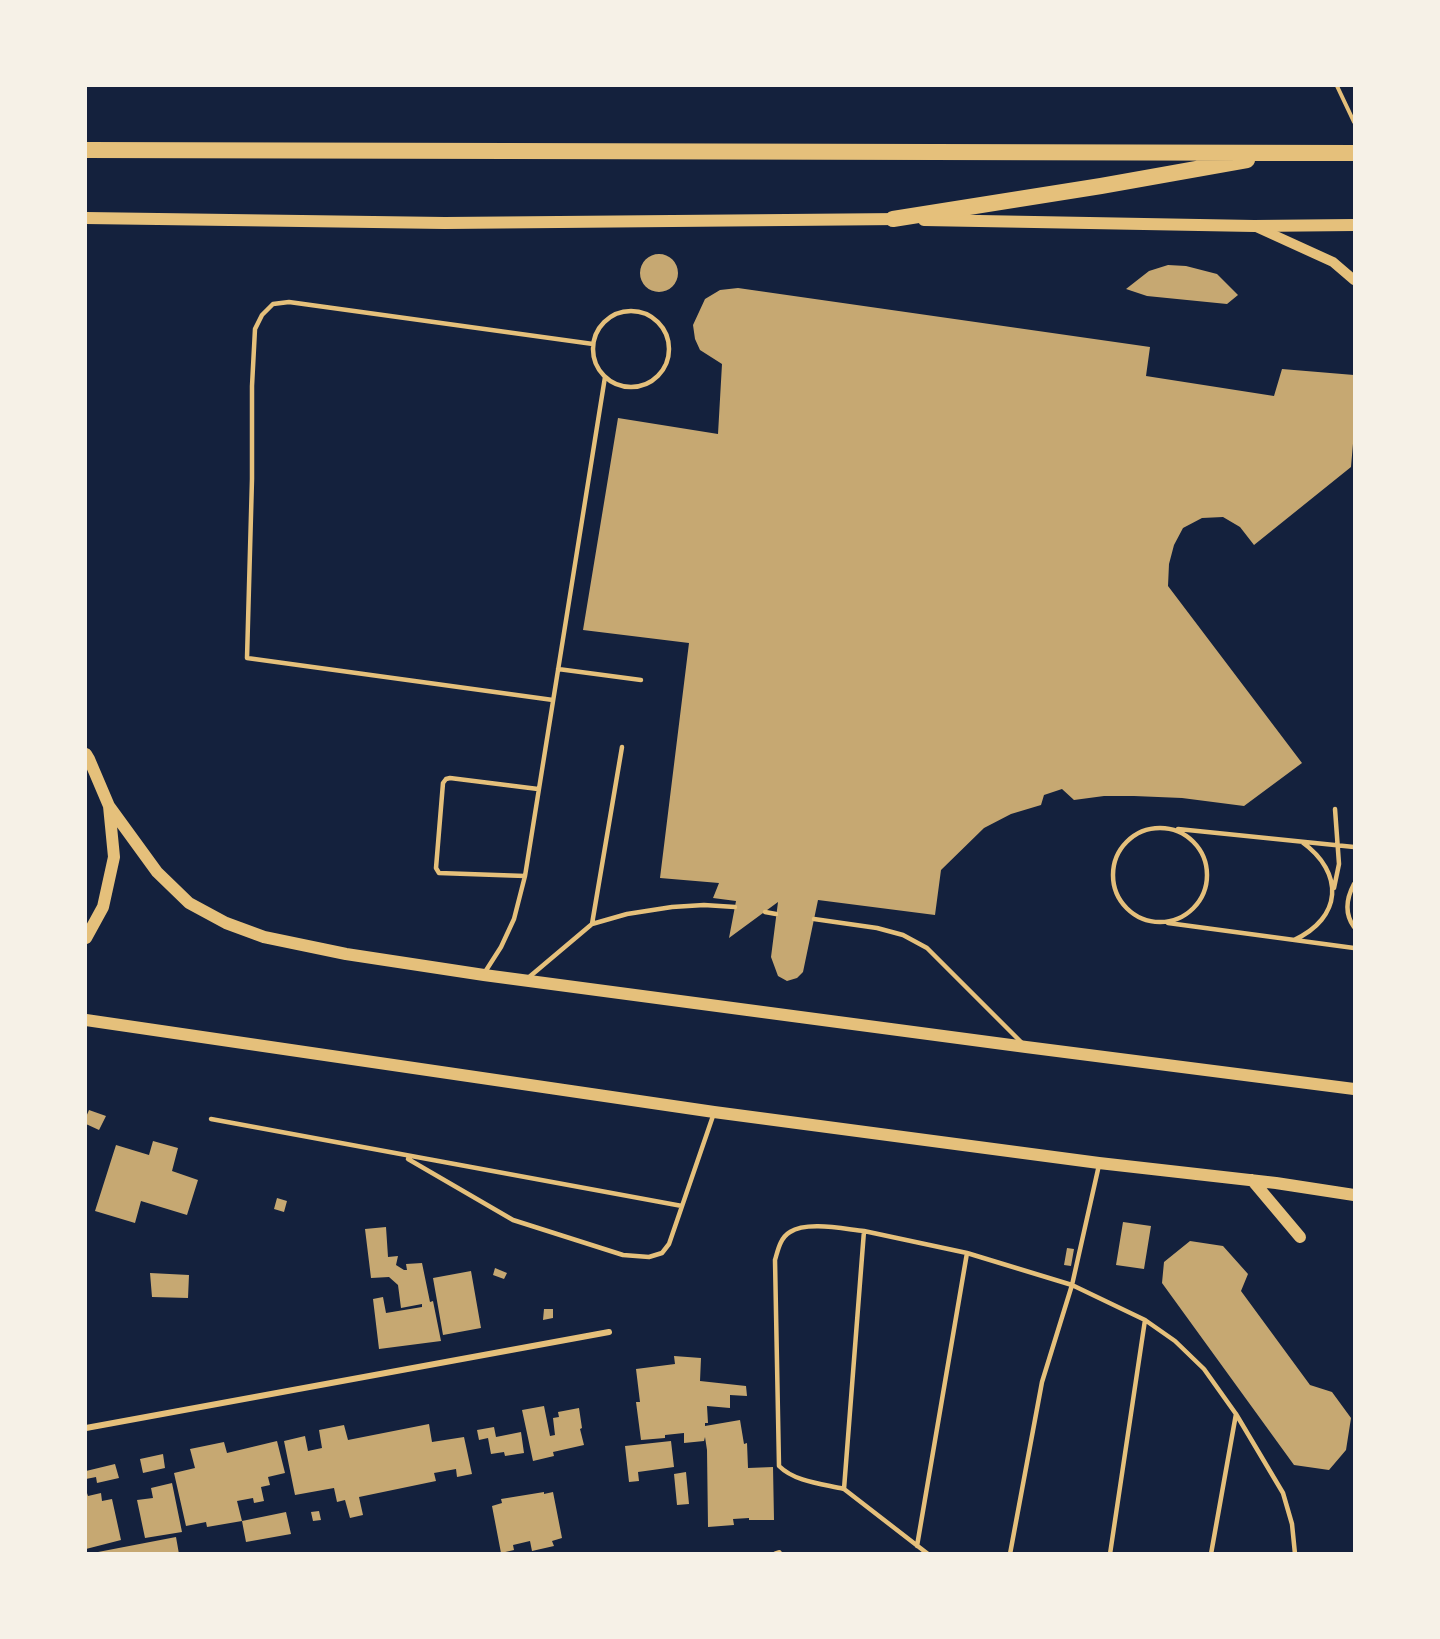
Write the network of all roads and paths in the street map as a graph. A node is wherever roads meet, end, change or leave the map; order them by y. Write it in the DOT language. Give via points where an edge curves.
graph roads {
  1 [pos="1337,86"];
  2 [pos="1354,122"];
  3 [pos="86,150"];
  4 [pos="1290,153"];
  5 [pos="1354,153"];
  6 [pos="86,218"];
  7 [pos="893,219"];
  8 [pos="1354,225"];
  9 [pos="1254,226"];
  10 [pos="1354,280"];
  11 [pos="593,344"];
  12 [pos="605,377"];
  13 [pos="558,669"];
  14 [pos="641,680"];
  15 [pos="553,700"];
  16 [pos="622,747"];
  17 [pos="86,754"];
  18 [pos="538,789"];
  19 [pos="110,806"];
  20 [pos="1335,809"];
  21 [pos="1164,828"];
  22 [pos="1302,842"];
  23 [pos="1337,845"];
  24 [pos="1354,847"];
  25 [pos="525,876"];
  26 [pos="1354,884"];
  27 [pos="1333,894"];
  28 [pos="735,907"];
  29 [pos="765,912"];
  30 [pos="776,914"];
  31 [pos="814,919"];
  32 [pos="1165,922"];
  33 [pos="592,924"];
  34 [pos="1354,927"];
  35 [pos="86,938"];
  36 [pos="1294,939"];
  37 [pos="1354,948"];
  38 [pos="484,975"];
  39 [pos="526,980"];
  40 [pos="86,1020"];
  41 [pos="1026,1047"];
  42 [pos="1354,1089"];
  43 [pos="714,1112"];
  44 [pos="211,1119"];
  45 [pos="403,1156"];
  46 [pos="1100,1163"];
  47 [pos="1252,1180"];
  48 [pos="1354,1195"];
  49 [pos="682,1206"];
  50 [pos="864,1231"];
  51 [pos="1300,1237"];
  52 [pos="967,1253"];
  53 [pos="1072,1285"];
  54 [pos="1145,1320"];
  55 [pos="609,1332"];
  56 [pos="1236,1414"];
  57 [pos="86,1428"];
  58 [pos="844,1489"];
  59 [pos="916,1546"];
  60 [pos="928,1554"];
  61 [pos="1010,1554"];
  62 [pos="1110,1554"];
  63 [pos="1211,1554"];
  64 [pos="1295,1554"];
  1 -- 2 [label="path"];
  3 -- 4 [label="highway"];
  4 -- 5 [label="highway"];
  4 -- 7 [label="highway"];
  6 -- 7 [label="main road" via="445,223"];
  7 -- 9 [label="main road"];
  8 -- 9 [label="main road"];
  9 -- 10 [label="street" via="1333,262"];
  11 -- 12 [label="lane" via="597,368"];
  11 -- 12 [label="lane" via="604,320 628,310 652,317 667,338 667,363 651,382 627,388"];
  11 -- 15 [label="lane" via="289,302 273,304 255,329 247,658"];
  12 -- 13 [label="lane"];
  13 -- 14 [label="lane"];
  13 -- 15 [label="lane"];
  15 -- 18 [label="lane"];
  16 -- 33 [label="lane"];
  17 -- 19 [label="main road"];
  18 -- 25 [label="lane"];
  18 -- 25 [label="lane" via="450,778 443,783 436,868 439,873"];
  19 -- 35 [label="main road" via="114,857 103,907"];
  19 -- 38 [label="main road" via="157,872 189,903 226,923 264,937 346,954"];
  20 -- 23 [label="lane"];
  21 -- 22 [label="lane"];
  21 -- 32 [label="lane" via="1179,831 1192,840 1207,867 1207,882 1193,910"];
  21 -- 32 [label="lane" via="1141,832 1123,846 1115,860 1113,876 1116,891 1135,916 1149,922"];
  22 -- 23 [label="lane"];
  22 -- 27 [label="lane" via="1324,862"];
  23 -- 24 [label="lane"];
  23 -- 27 [label="lane" via="1339,864"];
  25 -- 38 [label="lane" via="514,919"];
  26 -- 34 [label="lane" via="1347,903"];
  27 -- 36 [label="lane" via="1321,920 1310,932"];
  28 -- 33 [label="lane" via="672,907"];
  29 -- 30 [label="lane"];
  31 -- 41 [label="lane" via="877,928 903,935 927,948"];
  32 -- 36 [label="lane"];
  33 -- 39 [label="lane"];
  36 -- 37 [label="lane"];
  38 -- 39 [label="main road"];
  39 -- 41 [label="main road"];
  40 -- 43 [label="main road"];
  41 -- 42 [label="main road"];
  43 -- 46 [label="main road"];
  43 -- 49 [label="lane"];
  44 -- 45 [label="lane"];
  45 -- 49 [label="lane"];
  45 -- 49 [label="lane" via="513,1221 623,1255 649,1257 662,1253"];
  46 -- 47 [label="main road"];
  46 -- 53 [label="lane"];
  47 -- 48 [label="main road"];
  47 -- 51 [label="main road"];
  50 -- 52 [label="lane"];
  50 -- 58 [label="lane"];
  50 -- 58 [label="lane" via="807,1226 789,1232 779,1244 775,1260 779,1466 797,1478"];
  52 -- 53 [label="lane"];
  52 -- 59 [label="lane"];
  53 -- 54 [label="lane"];
  53 -- 61 [label="lane" via="1042,1382"];
  54 -- 56 [label="lane" via="1175,1341 1204,1369"];
  54 -- 62 [label="lane"];
  55 -- 57 [label="street"];
  56 -- 63 [label="lane"];
  56 -- 64 [label="lane" via="1283,1493"];
  58 -- 59 [label="lane"];
  59 -- 60 [label="lane"];
}
